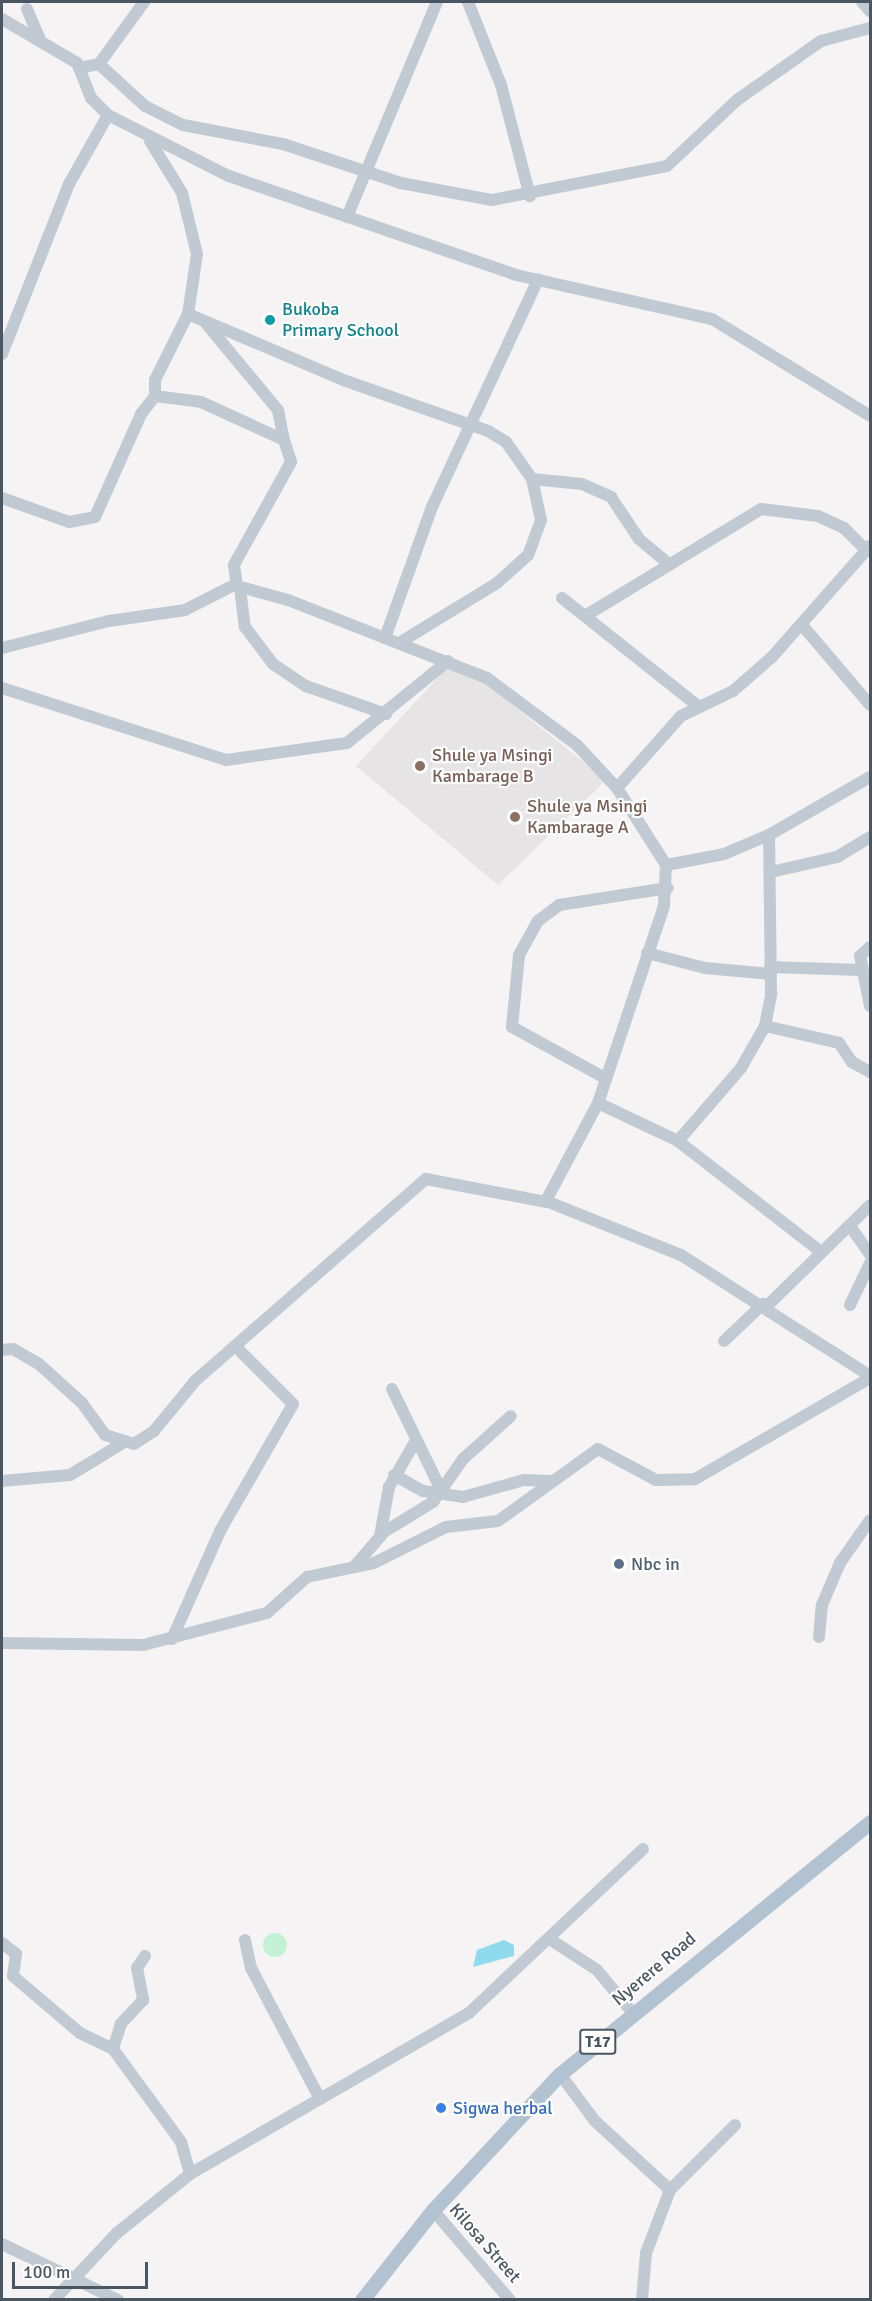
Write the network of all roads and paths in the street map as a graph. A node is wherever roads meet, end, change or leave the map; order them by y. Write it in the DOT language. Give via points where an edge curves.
graph roads {
  1 [pos="144,2"];
  2 [pos="437,2"];
  3 [pos="468,2"];
  4 [pos="862,2"];
  5 [pos="29,5"];
  6 [pos="870,10"];
  7 [pos="2,19"];
  8 [pos="19,28"];
  9 [pos="870,28"];
  10 [pos="40,39"];
  11 [pos="99,64"];
  12 [pos="79,68"];
  13 [pos="108,115"];
  14 [pos="149,140"];
  15 [pos="366,172"];
  16 [pos="530,196"];
  17 [pos="347,217"];
  18 [pos="538,280"];
  19 [pos="188,314"];
  20 [pos="204,320"];
  21 [pos="2,354"];
  22 [pos="155,396"];
  23 [pos="870,416"];
  24 [pos="470,423"];
  25 [pos="284,440"];
  26 [pos="532,479"];
  27 [pos="2,498"];
  28 [pos="868,548"];
  29 [pos="668,563"];
  30 [pos="238,586"];
  31 [pos="562,598"];
  32 [pos="585,616"];
  33 [pos="802,625"];
  34 [pos="385,638"];
  35 [pos="399,643"];
  36 [pos="3,644"];
  37 [pos="448,662"];
  38 [pos="2,688"];
  39 [pos="698,705"];
  40 [pos="870,705"];
  41 [pos="386,714"];
  42 [pos="870,777"];
  43 [pos="617,788"];
  44 [pos="769,835"];
  45 [pos="870,837"];
  46 [pos="666,865"];
  47 [pos="771,872"];
  48 [pos="668,888"];
  49 [pos="870,947"];
  50 [pos="647,953"];
  51 [pos="770,970"];
  52 [pos="861,970"];
  53 [pos="870,1006"];
  54 [pos="765,1026"];
  55 [pos="870,1072"];
  56 [pos="606,1078"];
  57 [pos="598,1103"];
  58 [pos="678,1141"];
  59 [pos="547,1202"];
  60 [pos="870,1204"];
  61 [pos="850,1226"];
  62 [pos="820,1251"];
  63 [pos="870,1255"];
  64 [pos="870,1263"];
  65 [pos="765,1305"];
  66 [pos="850,1305"];
  67 [pos="724,1341"];
  68 [pos="235,1346"];
  69 [pos="3,1348"];
  70 [pos="870,1376"];
  71 [pos="392,1389"];
  72 [pos="511,1416"];
  73 [pos="415,1442"];
  74 [pos="123,1443"];
  75 [pos="394,1475"];
  76 [pos="2,1481"];
  77 [pos="551,1481"];
  78 [pos="440,1492"];
  79 [pos="870,1520"];
  80 [pos="380,1536"];
  81 [pos="354,1567"];
  82 [pos="819,1636"];
  83 [pos="172,1639"];
  84 [pos="2,1643"];
  85 [pos="870,1822"];
  86 [pos="643,1850"];
  87 [pos="245,1940"];
  88 [pos="551,1940"];
  89 [pos="2,1943"];
  90 [pos="145,1956"];
  91 [pos="632,2012"];
  92 [pos="113,2049"];
  93 [pos="560,2074"];
  94 [pos="320,2099"];
  95 [pos="735,2125"];
  96 [pos="190,2174"];
  97 [pos="670,2190"];
  98 [pos="433,2210"];
  99 [pos="2,2244"];
  100 [pos="73,2278"];
  101 [pos="54,2300"];
  102 [pos="118,2300"];
  103 [pos="362,2300"];
  104 [pos="510,2300"];
  105 [pos="642,2300"];
  1 -- 11 [label="street"];
  2 -- 15 [label="street"];
  3 -- 16 [label="street" via="501,85"];
  4 -- 6 [label="street"];
  5 -- 8 [label="street"];
  5 -- 10 [label="street"];
  7 -- 8 [label="street"];
  8 -- 10 [label="street"];
  9 -- 16 [label="street" via="821,41 729,107 667,166"];
  10 -- 12 [label="street"];
  11 -- 12 [label="street"];
  11 -- 15 [label="street" via="121,89 165,118 304,149"];
  12 -- 13 [label="street" via="91,98"];
  13 -- 14 [label="street"];
  13 -- 21 [label="street" via="69,184"];
  14 -- 17 [label="street" via="229,176"];
  14 -- 19 [label="street" via="182,193 191,222 197,282"];
  15 -- 16 [label="street" via="462,197"];
  15 -- 17 [label="street"];
  17 -- 18 [label="street"];
  18 -- 23 [label="street" via="712,319"];
  18 -- 24 [label="street"];
  19 -- 20 [label="street"];
  19 -- 22 [label="street" via="155,380"];
  20 -- 24 [label="street" via="346,381"];
  20 -- 25 [label="street" via="278,410"];
  22 -- 25 [label="street" via="201,402"];
  22 -- 27 [label="street" via="141,414 95,517 69,522"];
  24 -- 26 [label="street" via="506,442"];
  24 -- 34 [label="street" via="413,553"];
  25 -- 30 [label="street" via="291,462 234,565"];
  26 -- 29 [label="street" via="582,484 611,497 639,539"];
  26 -- 35 [label="street" via="541,520 528,555 497,583"];
  28 -- 29 [label="street" via="835,524 770,507"];
  28 -- 33 [label="street"];
  29 -- 32 [label="street"];
  30 -- 34 [label="street"];
  30 -- 36 [label="street" via="185,610 109,621"];
  30 -- 41 [label="street" via="245,627 278,668 306,686"];
  31 -- 32 [label="street"];
  32 -- 39 [label="street"];
  33 -- 39 [label="street" via="747,681"];
  33 -- 40 [label="street"];
  34 -- 35 [label="street"];
  35 -- 37 [label="street"];
  37 -- 41 [label="street"];
  37 -- 43 [label="street" via="486,678 552,723"];
  38 -- 41 [label="street" via="226,760 327,749 347,743"];
  39 -- 43 [label="street" via="663,733"];
  42 -- 44 [label="street"];
  43 -- 46 [label="street"];
  44 -- 46 [label="street" via="724,854"];
  44 -- 47 [label="street"];
  45 -- 47 [label="street" via="837,857"];
  46 -- 48 [label="street"];
  47 -- 51 [label="street"];
  48 -- 50 [label="street"];
  48 -- 56 [label="street" via="559,905 538,921 519,955 512,1027"];
  49 -- 52 [label="street" via="861,956"];
  50 -- 51 [label="street" via="705,968"];
  50 -- 56 [label="street"];
  51 -- 52 [label="street"];
  51 -- 54 [label="street"];
  52 -- 53 [label="street"];
  54 -- 55 [label="street" via="839,1043 852,1062"];
  54 -- 58 [label="street" via="741,1068"];
  56 -- 57 [label="street"];
  57 -- 58 [label="street"];
  57 -- 59 [label="street"];
  58 -- 62 [label="street"];
  59 -- 65 [label="street" via="636,1233"];
  59 -- 68 [label="street" via="426,1179"];
  60 -- 61 [label="street"];
  61 -- 62 [label="street"];
  61 -- 63 [label="street"];
  62 -- 65 [label="street"];
  64 -- 66 [label="street"];
  65 -- 67 [label="street"];
  65 -- 70 [label="street"];
  68 -- 74 [label="street" via="176,1399 144,1440"];
  68 -- 83 [label="street" via="294,1404 220,1531"];
  69 -- 74 [label="street" via="39,1364 82,1403 99,1430"];
  70 -- 77 [label="street" via="695,1479 656,1480 598,1449"];
  71 -- 73 [label="street" via="407,1412"];
  72 -- 78 [label="street" via="463,1459"];
  73 -- 75 [label="street"];
  73 -- 78 [label="street"];
  74 -- 76 [label="street" via="114,1453 70,1475"];
  75 -- 78 [label="street"];
  75 -- 80 [label="street"];
  77 -- 78 [label="street" via="517,1482 471,1497"];
  77 -- 81 [label="street" via="498,1521 446,1527"];
  78 -- 80 [label="street"];
  79 -- 82 [label="street" via="840,1563 822,1605"];
  80 -- 81 [label="street"];
  81 -- 83 [label="street" via="308,1577 267,1613"];
  83 -- 84 [label="street" via="74,1646"];
  85 -- 91 [label="main road, Nyerere Road / T17"];
  86 -- 88 [label="street"];
  87 -- 94 [label="street" via="251,1968"];
  88 -- 91 [label="street" via="597,1970"];
  88 -- 94 [label="street" via="469,2013"];
  89 -- 92 [label="street" via="16,1954 13,1976 80,2032"];
  90 -- 92 [label="street" via="137,1968 143,2000 116,2032"];
  91 -- 93 [label="main road, Nyerere Road / T17"];
  92 -- 96 [label="street" via="181,2142"];
  93 -- 97 [label="street" via="595,2121"];
  93 -- 98 [label="main road, Nyerere Road / T17"];
  94 -- 96 [label="street"];
  95 -- 97 [label="street"];
  96 -- 100 [label="street"];
  97 -- 105 [label="street" via="646,2253"];
  98 -- 103 [label="main road, Nyerere Road / T17"];
  98 -- 104 [label="street, Kilosa Street"];
  99 -- 100 [label="street"];
  100 -- 101 [label="street"];
  100 -- 102 [label="street"];
}
